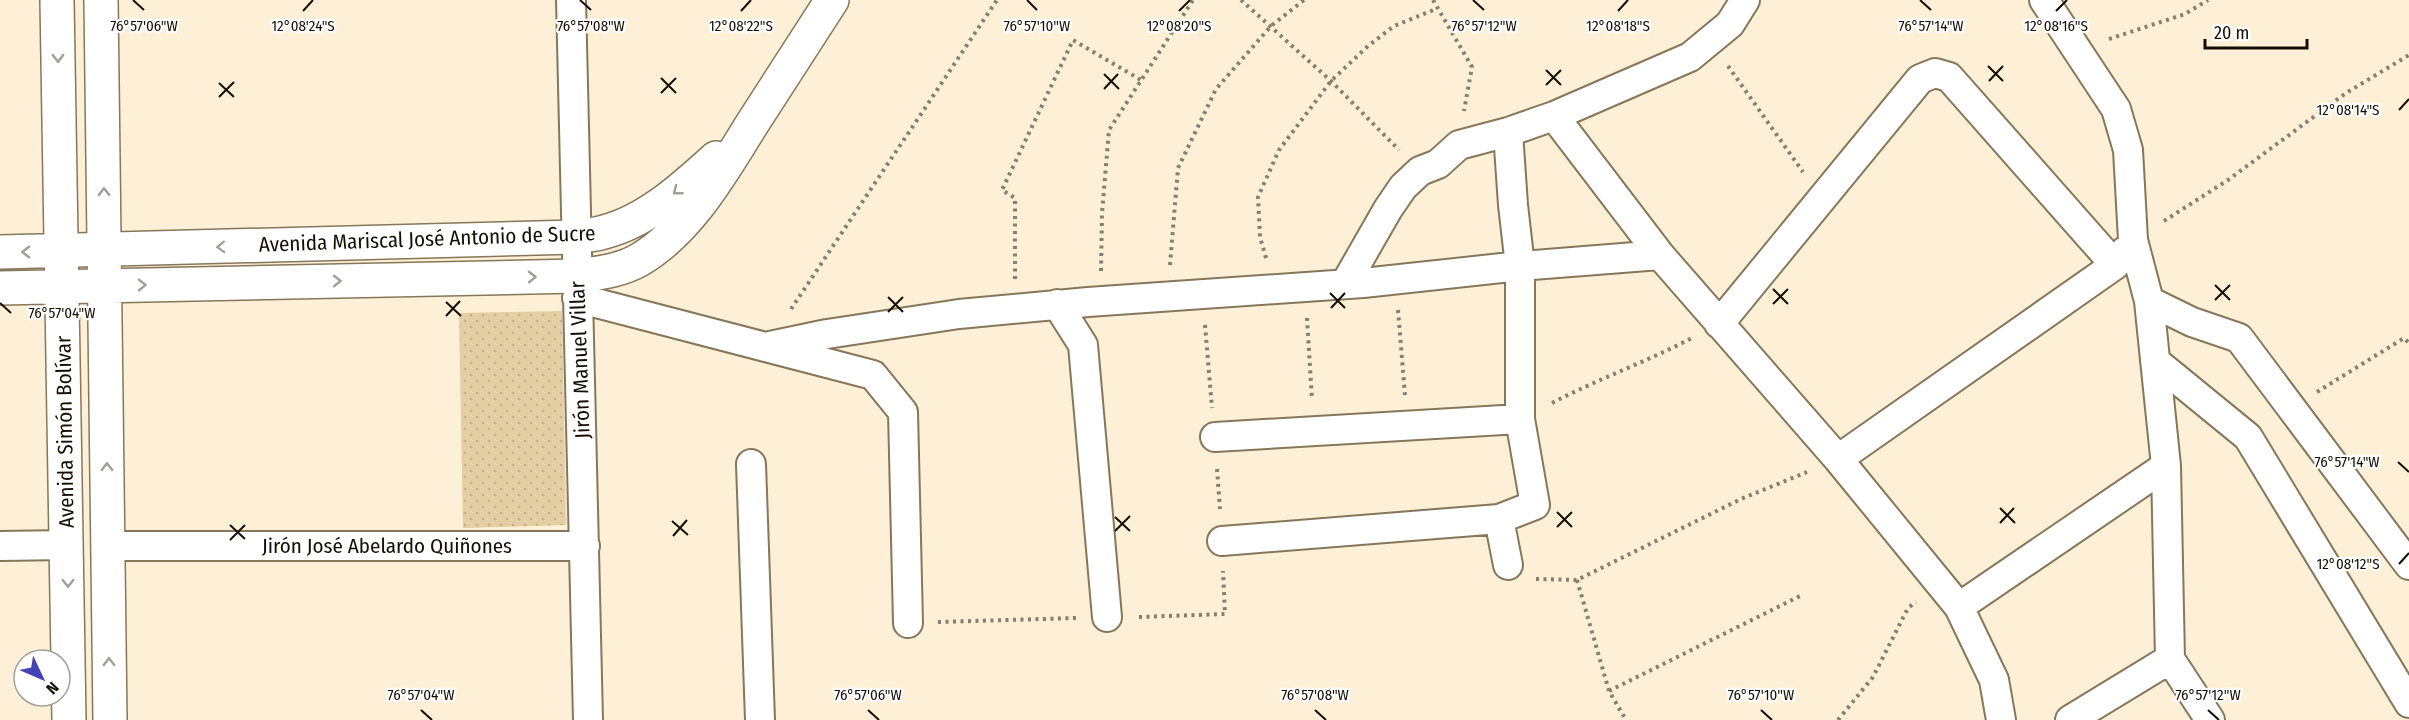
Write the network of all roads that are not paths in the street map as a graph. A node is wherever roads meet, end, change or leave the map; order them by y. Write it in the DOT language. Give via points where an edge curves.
graph roads {
  1 [pos="57,0"];
  2 [pos="102,0"];
  3 [pos="571,0"];
  4 [pos="832,0"];
  5 [pos="1745,0"];
  6 [pos="2044,0"];
  7 [pos="1554,116"];
  8 [pos="752,124"];
  9 [pos="1508,132"];
  10 [pos="576,237"];
  11 [pos="2133,240"];
  12 [pos="104,250"];
  13 [pos="0,252"];
  14 [pos="61,252"];
  15 [pos="1660,255"];
  16 [pos="2115,265"];
  17 [pos="1520,266"];
  18 [pos="1345,284"];
  19 [pos="104,286"];
  20 [pos="62,287"];
  21 [pos="577,287"];
  22 [pos="0,288"];
  23 [pos="2149,301"];
  24 [pos="1058,304"];
  25 [pos="1719,324"];
  26 [pos="765,347"];
  27 [pos="2155,362"];
  28 [pos="1520,419"];
  29 [pos="1215,437"];
  30 [pos="1838,459"];
  31 [pos="751,464"];
  32 [pos="2166,466"];
  33 [pos="1499,519"];
  34 [pos="1222,541"];
  35 [pos="67,545"];
  36 [pos="0,546"];
  37 [pos="108,546"];
  38 [pos="585,546"];
  39 [pos="1508,565"];
  40 [pos="2409,565"];
  41 [pos="1959,607"];
  42 [pos="1107,617"];
  43 [pos="908,623"];
  44 [pos="2170,659"];
  45 [pos="2409,703"];
  46 [pos="69,720"];
  47 [pos="110,720"];
  48 [pos="588,720"];
  49 [pos="760,720"];
  50 [pos="2001,720"];
  51 [pos="2070,720"];
  52 [pos="2210,720"];
  1 -- 14 [label="street, Avenida Simón Bolívar, one-way"];
  12 -- 2 [label="street, Avenida Simón Bolívar, one-way"];
  3 -- 10 [label="street, Jirón Manuel Villar"];
  4 -- 8 [label="street"];
  5 -- 7 [label="street" via="1730,24 1690,57"];
  6 -- 11 [label="street" via="2116,109 2128,150"];
  7 -- 9 [label="street"];
  7 -- 15 [label="street"];
  8 -- 10 [label="street, Avenida Mariscal José Antonio de Sucre, one-way" via="698,174 639,218 605,232"];
  8 -- 21 [label="street, Avenida Mariscal José Antonio de Sucre" via="695,209 669,236 639,260"];
  9 -- 17 [label="street"];
  9 -- 18 [label="street" via="1459,145 1438,164 1420,171 1388,209"];
  10 -- 12 [label="street, Avenida Mariscal José Antonio de Sucre, one-way"];
  10 -- 21 [label="street, Jirón Manuel Villar"];
  11 -- 16 [label="street"];
  11 -- 23 [label="street"];
  12 -- 14 [label="street, Avenida Mariscal José Antonio de Sucre"];
  12 -- 19 [label="street, Avenida Simón Bolívar"];
  14 -- 13 [label="street, Avenida Mariscal José Antonio de Sucre, one-way"];
  14 -- 20 [label="street, Avenida Simón Bolívar"];
  15 -- 17 [label="street"];
  15 -- 25 [label="street"];
  16 -- 25 [label="street" via="1948,77 1935,73 1920,79"];
  16 -- 30 [label="street"];
  17 -- 18 [label="street"];
  17 -- 28 [label="street"];
  18 -- 24 [label="street"];
  19 -- 20 [label="street, Avenida Mariscal José Antonio de Sucre"];
  19 -- 21 [label="street, Avenida Mariscal José Antonio de Sucre, one-way"];
  37 -- 19 [label="street, Avenida Simón Bolívar, one-way"];
  20 -- 22 [label="street, Avenida Mariscal José Antonio de Sucre"];
  20 -- 35 [label="street, Avenida Simón Bolívar"];
  21 -- 26 [label="street"];
  21 -- 38 [label="street, Jirón Manuel Villar"];
  23 -- 27 [label="street"];
  23 -- 40 [label="street" via="2192,322 2239,338"];
  24 -- 26 [label="street" via="959,314"];
  24 -- 42 [label="street" via="1083,345"];
  25 -- 30 [label="street"];
  26 -- 43 [label="street" via="873,375 903,412"];
  27 -- 32 [label="street"];
  27 -- 45 [label="street" via="2248,437"];
  28 -- 29 [label="street"];
  28 -- 33 [label="street" via="1535,505"];
  30 -- 41 [label="street"];
  31 -- 49 [label="street"];
  32 -- 41 [label="street"];
  32 -- 44 [label="street"];
  33 -- 34 [label="street"];
  33 -- 39 [label="street"];
  35 -- 36 [label="street"];
  35 -- 46 [label="street, Avenida Simón Bolívar, one-way"];
  37 -- 38 [label="street, Jirón José Abelardo Quiñones"];
  47 -- 37 [label="street, Avenida Simón Bolívar, one-way"];
  38 -- 48 [label="street, Jirón Manuel Villar"];
  41 -- 50 [label="street" via="1994,680"];
  44 -- 51 [label="street"];
  44 -- 52 [label="street"];
}
